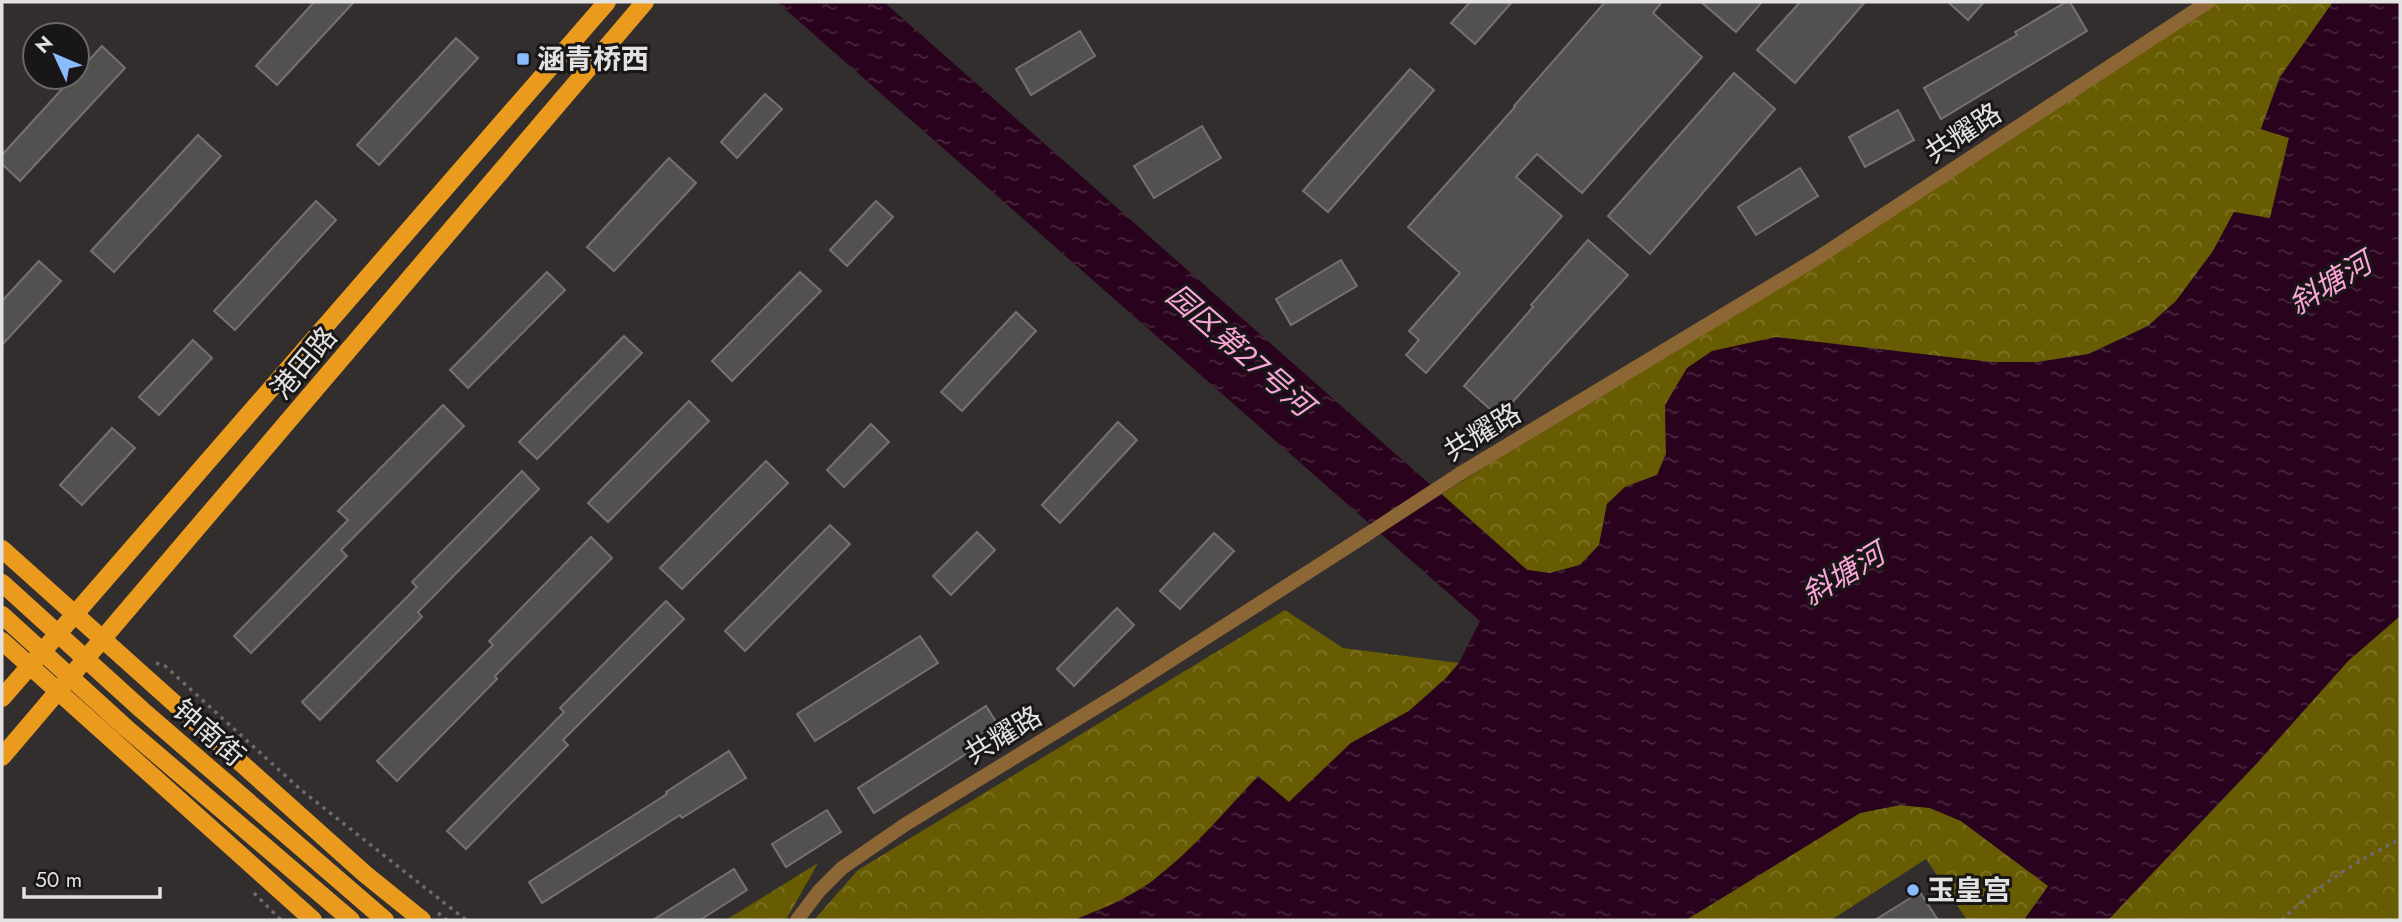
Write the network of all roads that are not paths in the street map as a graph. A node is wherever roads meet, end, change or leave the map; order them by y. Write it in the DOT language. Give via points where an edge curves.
graph roads {
  1 [pos="607,2"];
  2 [pos="645,2"];
  3 [pos="2208,2"];
  4 [pos="2,549"];
  5 [pos="2,583"];
  6 [pos="2,615"];
  7 [pos="75,615"];
  8 [pos="103,640"];
  9 [pos="2,641"];
  10 [pos="30,666"];
  11 [pos="58,692"];
  12 [pos="2,698"];
  13 [pos="2,757"];
  14 [pos="313,920"];
  15 [pos="351,920"];
  16 [pos="385,920"];
  17 [pos="422,920"];
  18 [pos="797,920"];
  1 -- 7 [label="main road, 港田路"];
  2 -- 8 [label="main road, 港田路"];
  3 -- 18 [label="street, 共耀路, bridge" via="1816,259 1461,473 1123,691 906,824 842,868"];
  4 -- 7 [label="main road"];
  5 -- 16 [label="main road, 钟南街, bridge"];
  6 -- 15 [label="main road, 钟南街, bridge"];
  7 -- 8 [label="main road"];
  7 -- 10 [label="main road, 港田路"];
  8 -- 11 [label="main road, 港田路"];
  8 -- 17 [label="main road"];
  9 -- 10 [label="main road"];
  10 -- 11 [label="main road"];
  10 -- 12 [label="main road, 港田路"];
  11 -- 13 [label="main road, 港田路"];
  11 -- 14 [label="main road"];
}
